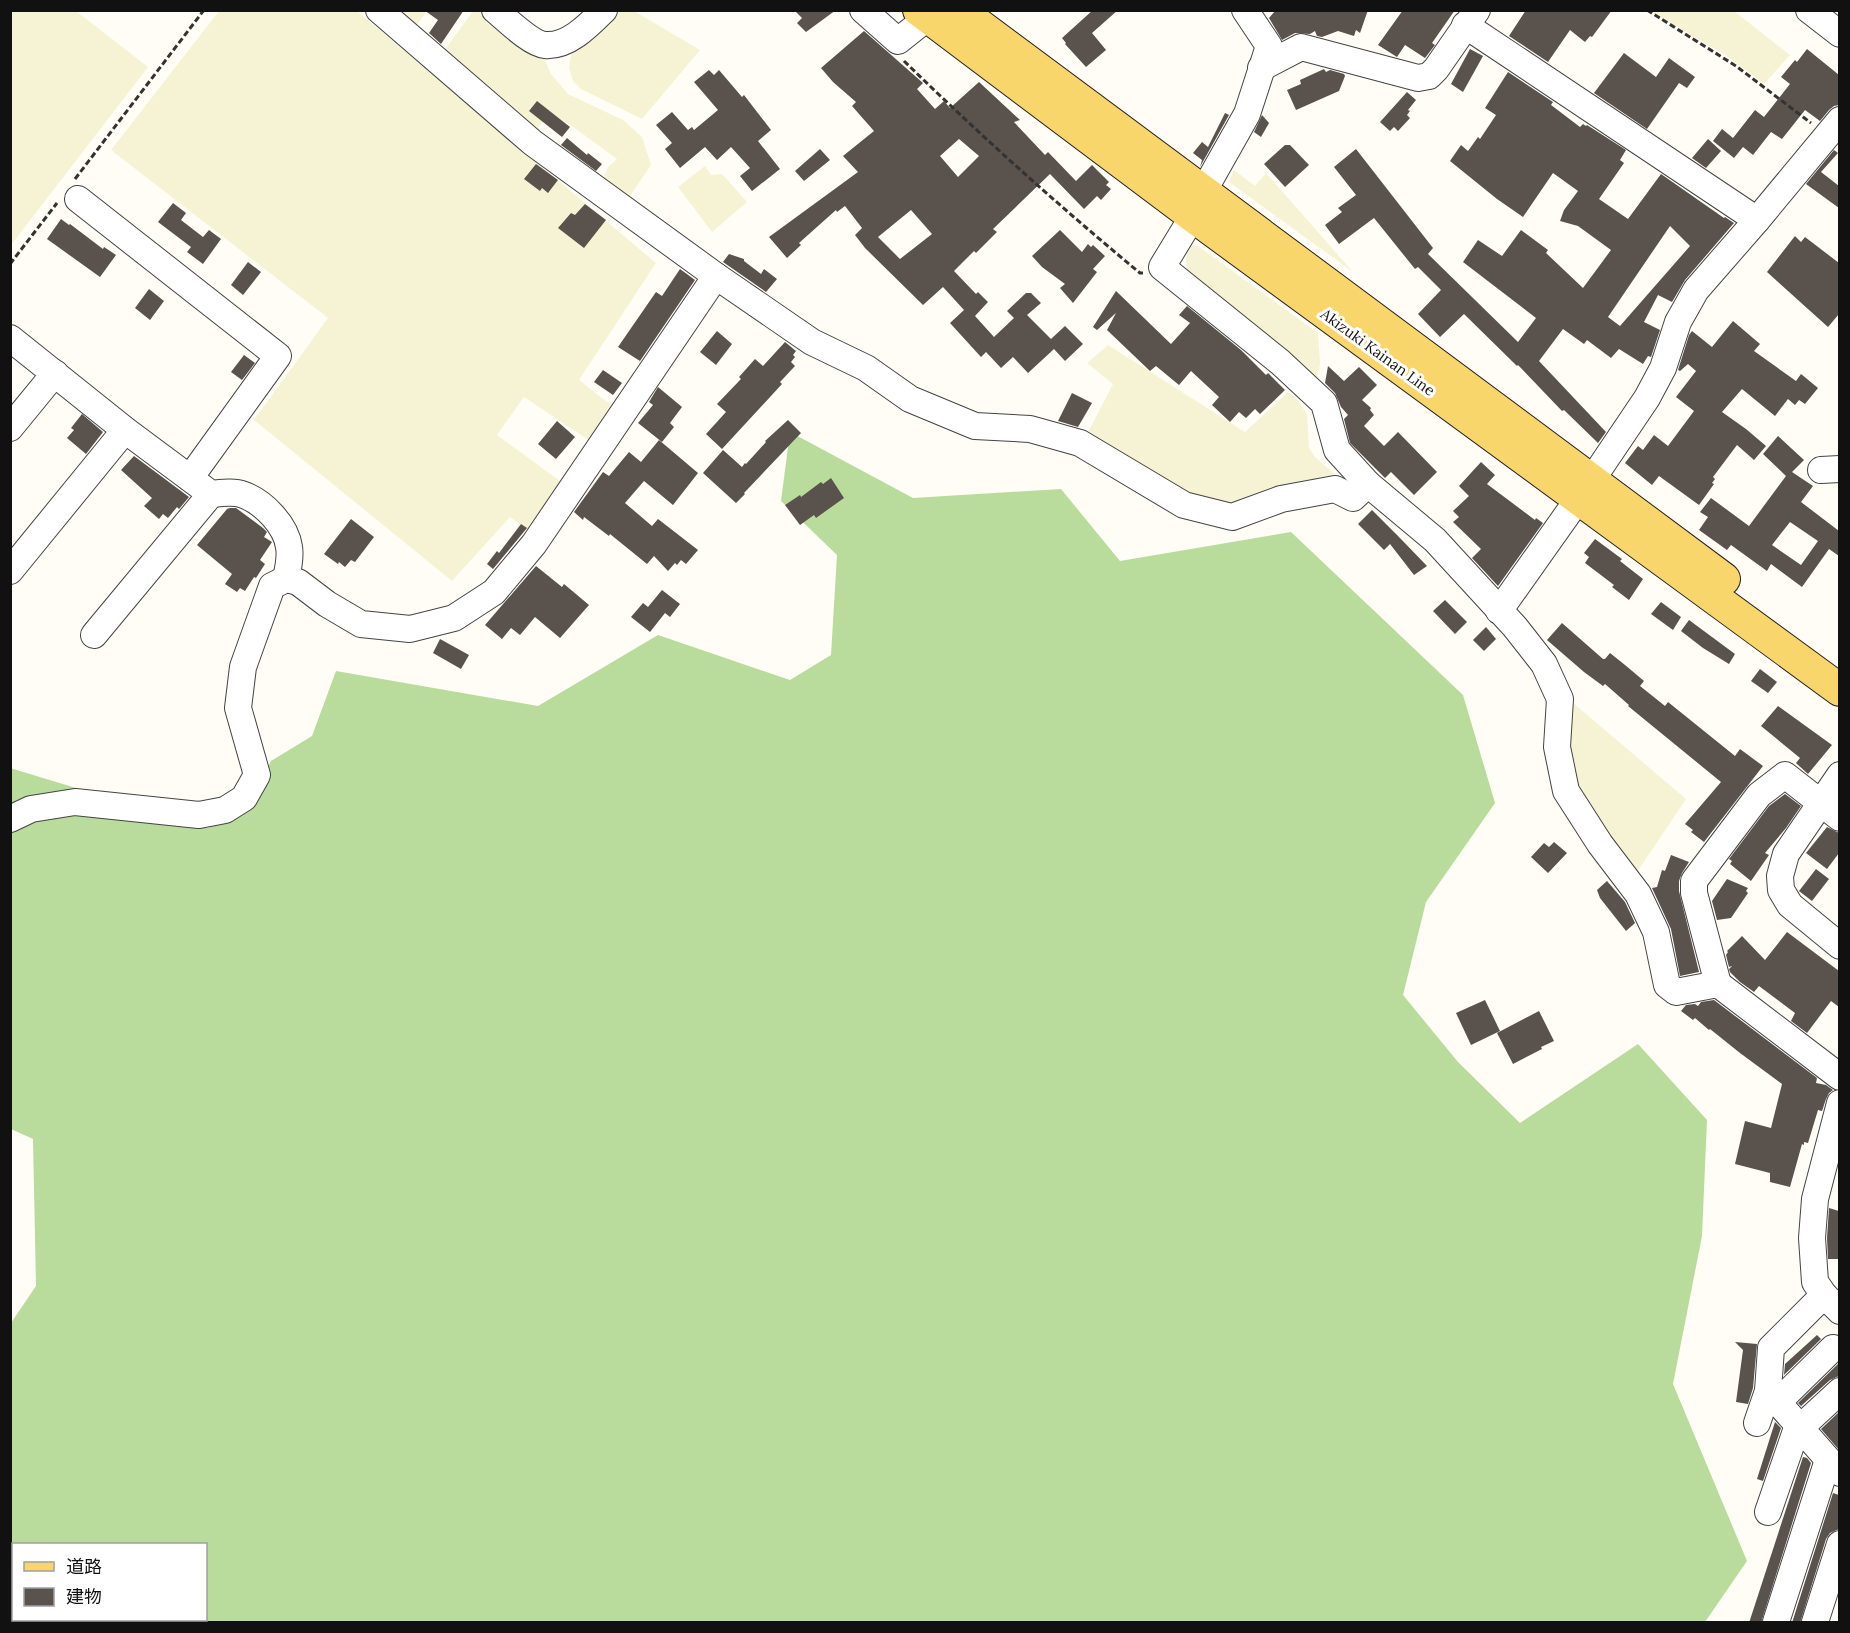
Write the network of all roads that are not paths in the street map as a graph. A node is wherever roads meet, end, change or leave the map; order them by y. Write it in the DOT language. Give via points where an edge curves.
graph roads {
  1 [pos="379,10"];
  2 [pos="495,10"];
  3 [pos="604,10"];
  4 [pos="863,10"];
  5 [pos="959,10"];
  6 [pos="1245,10"];
  7 [pos="1809,10"];
  8 [pos="928,13"];
  9 [pos="1471,18"];
  10 [pos="1839,34"];
  11 [pos="1261,68"];
  12 [pos="1833,128"];
  13 [pos="70,193"];
  14 [pos="1198,204"];
  15 [pos="1757,220"];
  16 [pos="716,276"];
  17 [pos="10,338"];
  18 [pos="55,374"];
  19 [pos="10,428"];
  20 [pos="125,430"];
  21 [pos="190,478"];
  22 [pos="1368,484"];
  23 [pos="1585,490"];
  24 [pos="211,494"];
  25 [pos="10,571"];
  26 [pos="286,579"];
  27 [pos="1499,611"];
  28 [pos="94,635"];
  29 [pos="1839,663"];
  30 [pos="1839,690"];
  31 [pos="1839,775"];
  32 [pos="1830,811"];
  33 [pos="10,819"];
  34 [pos="1839,945"];
  35 [pos="1718,984"];
  36 [pos="1839,1077"];
  37 [pos="1839,1103"];
  38 [pos="1832,1303"];
  39 [pos="1802,1317"];
  40 [pos="1836,1352"];
  41 [pos="1839,1391"];
  42 [pos="1773,1396"];
  43 [pos="1757,1423"];
  44 [pos="1799,1426"];
  45 [pos="1832,1457"];
  46 [pos="1768,1512"];
  47 [pos="1839,1544"];
  48 [pos="1776,1623"];
  49 [pos="1815,1623"];
  1 -- 16 [label="street" via="533,143"];
  2 -- 3 [label="street" via="544,45 564,42"];
  4 -- 8 [label="street" via="898,41"];
  5 -- 14 [label="main road, Akizuki Kainan Line"];
  6 -- 11 [label="street" via="1269,46"];
  7 -- 10 [label="street"];
  8 -- 14 [label="main road, Akizuki Kainan Line"];
  9 -- 11 [label="street" via="1429,76 1418,78 1302,47"];
  9 -- 15 [label="street"];
  11 -- 14 [label="street" via="1246,114"];
  12 -- 15 [label="street"];
  13 -- 21 [label="street" via="278,356"];
  14 -- 22 [label="street" via="1162,267 1280,362 1324,403 1336,450"];
  14 -- 23 [label="main road, Akizuki Kainan Line"];
  15 -- 23 [label="street" via="1696,290 1678,322 1663,368 1647,398"];
  16 -- 22 [label="street" via="812,342 866,368 910,399 975,426 1030,429 1080,443 1184,505 1232,517 1281,499 1335,489 1353,498"];
  16 -- 26 [label="street" via="534,544 494,591 454,618 410,629 361,624 298,582"];
  17 -- 18 [label="street"];
  18 -- 19 [label="street"];
  18 -- 20 [label="street"];
  20 -- 21 [label="street"];
  20 -- 25 [label="street"];
  21 -- 24 [label="street"];
  22 -- 27 [label="street" via="1435,540"];
  23 -- 27 [label="street"];
  23 -- 29 [label="main road, Akizuki Kainan Line"];
  23 -- 30 [label="main road, Akizuki Kainan Line"];
  24 -- 26 [label="street" via="244,495 272,515 289,545"];
  24 -- 28 [label="street"];
  26 -- 33 [label="street" via="272,586 243,667 237,708 256,775 244,798 225,810 199,815 75,802 31,809"];
  27 -- 35 [label="street" via="1544,664 1560,699 1557,747 1566,791 1638,894 1656,932 1667,985 1676,992"];
  31 -- 32 [label="street"];
  32 -- 34 [label="street" via="1786,854 1780,876 1781,890 1790,905"];
  32 -- 35 [label="street" via="1785,775 1759,795 1694,881"];
  35 -- 36 [label="street"];
  37 -- 38 [label="street" via="1815,1199 1813,1228 1815,1282"];
  38 -- 39 [label="street"];
  39 -- 40 [label="street"];
  39 -- 42 [label="street" via="1771,1348"];
  40 -- 42 [label="street"];
  41 -- 44 [label="street"];
  42 -- 43 [label="street"];
  42 -- 44 [label="street"];
  44 -- 45 [label="street"];
  44 -- 46 [label="street"];
  45 -- 48 [label="street"];
  47 -- 49 [label="street"];
}
